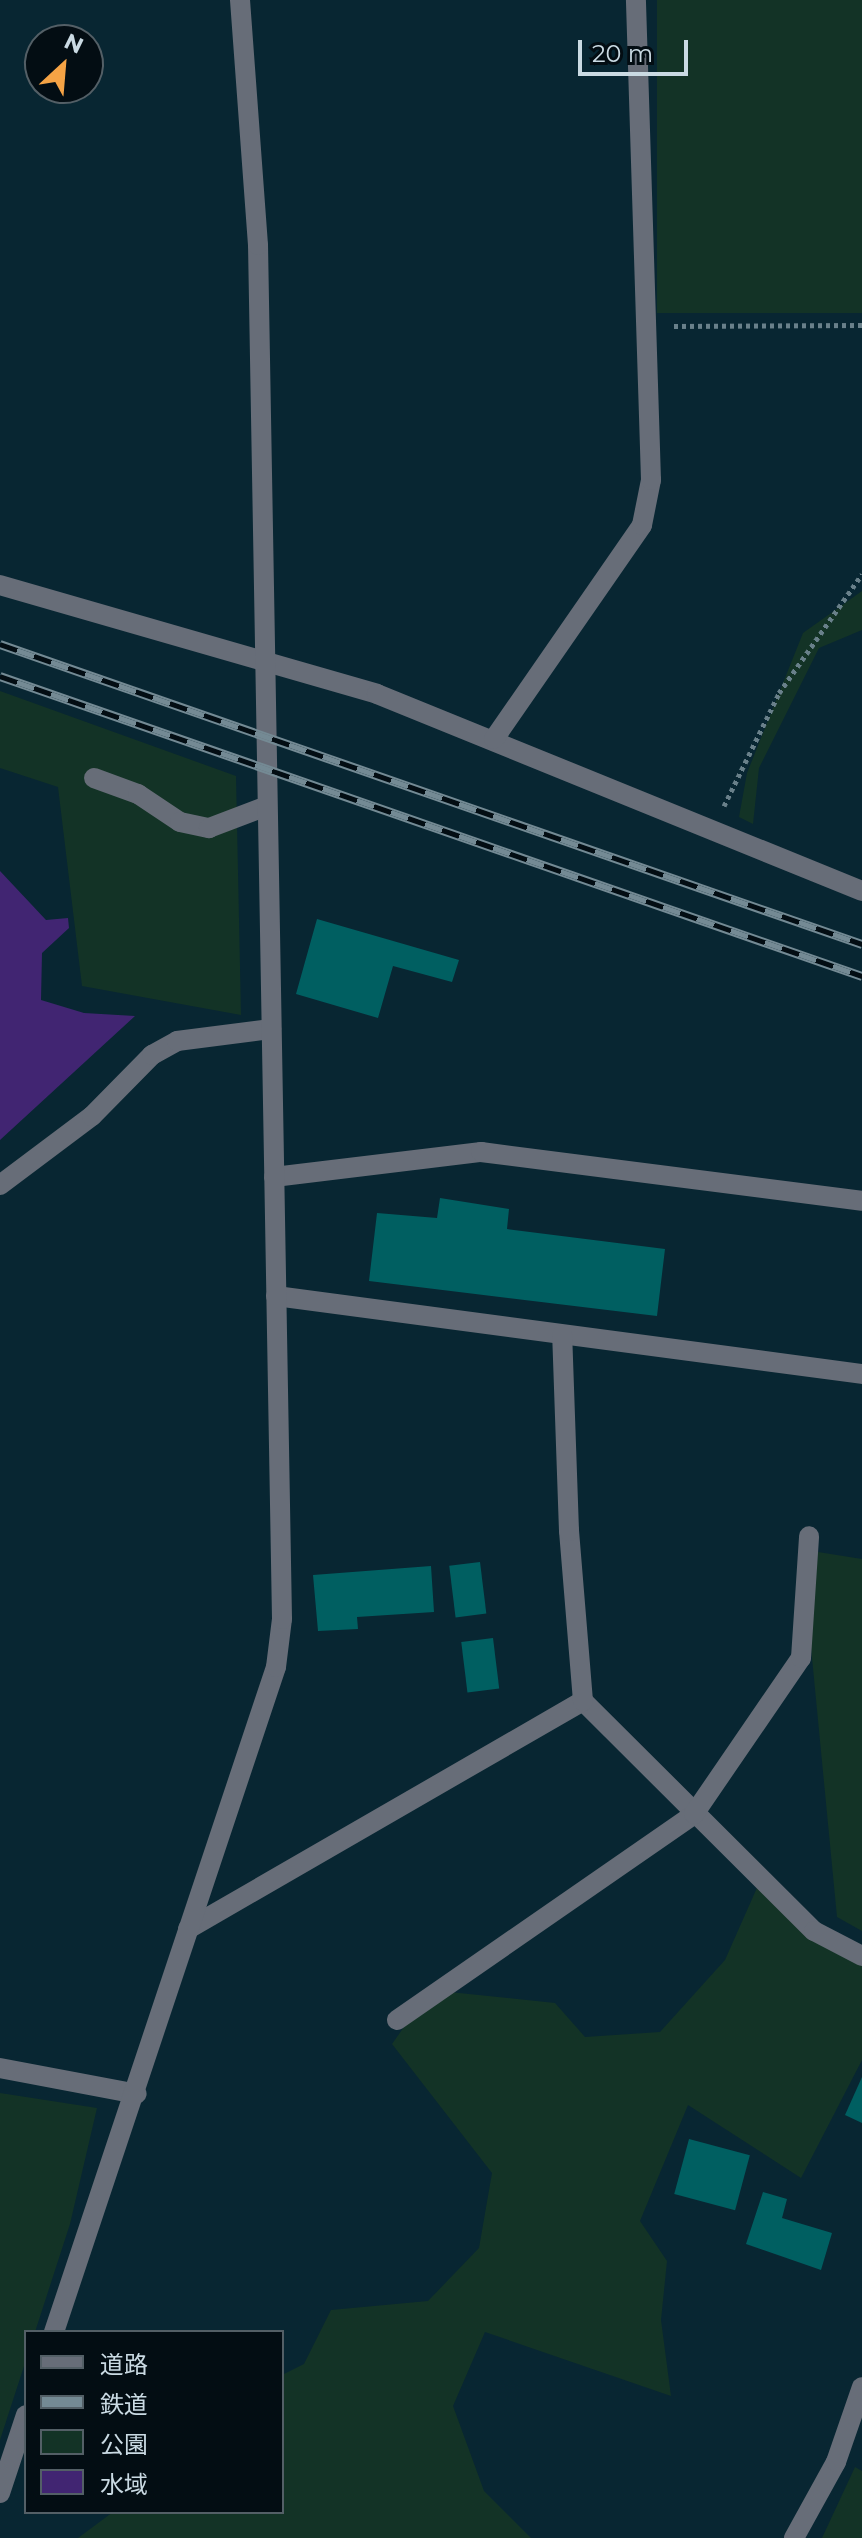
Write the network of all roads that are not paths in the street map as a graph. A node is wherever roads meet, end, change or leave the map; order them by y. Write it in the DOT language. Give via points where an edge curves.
graph roads {
  1 [pos="240,0"];
  2 [pos="636,0"];
  3 [pos="0,585"];
  4 [pos="264,658"];
  5 [pos="494,739"];
  6 [pos="94,778"];
  7 [pos="267,806"];
  8 [pos="862,891"];
  9 [pos="271,1029"];
  10 [pos="274,1177"];
  11 [pos="0,1185"];
  12 [pos="862,1201"];
  13 [pos="276,1296"];
  14 [pos="562,1335"];
  15 [pos="862,1374"];
  16 [pos="809,1536"];
  17 [pos="583,1701"];
  18 [pos="694,1814"];
  19 [pos="188,1929"];
  20 [pos="862,1956"];
  21 [pos="397,2020"];
  22 [pos="0,2068"];
  23 [pos="137,2094"];
  24 [pos="55,2330"];
  25 [pos="862,2387"];
  26 [pos="24,2421"];
  27 [pos="0,2493"];
  28 [pos="794,2538"];
  1 -- 4 [label="street" via="258,245"];
  2 -- 5 [label="street" via="651,480 642,525"];
  3 -- 4 [label="street"];
  4 -- 5 [label="street"];
  4 -- 7 [label="street"];
  5 -- 8 [label="street"];
  6 -- 7 [label="street" via="138,794 180,822 209,828"];
  7 -- 9 [label="street"];
  9 -- 10 [label="street"];
  9 -- 11 [label="street" via="177,1041 152,1055 92,1116"];
  10 -- 12 [label="street" via="481,1152"];
  10 -- 13 [label="street"];
  13 -- 14 [label="street"];
  13 -- 19 [label="street" via="282,1619 276,1667"];
  14 -- 15 [label="street"];
  14 -- 17 [label="street" via="569,1531"];
  16 -- 18 [label="street" via="801,1658"];
  17 -- 18 [label="street"];
  17 -- 19 [label="street"];
  18 -- 20 [label="street" via="814,1931"];
  18 -- 21 [label="street"];
  19 -- 23 [label="street"];
  22 -- 23 [label="street"];
  23 -- 24 [label="street"];
  25 -- 28 [label="street" via="836,2462"];
  26 -- 27 [label="street"];
}
